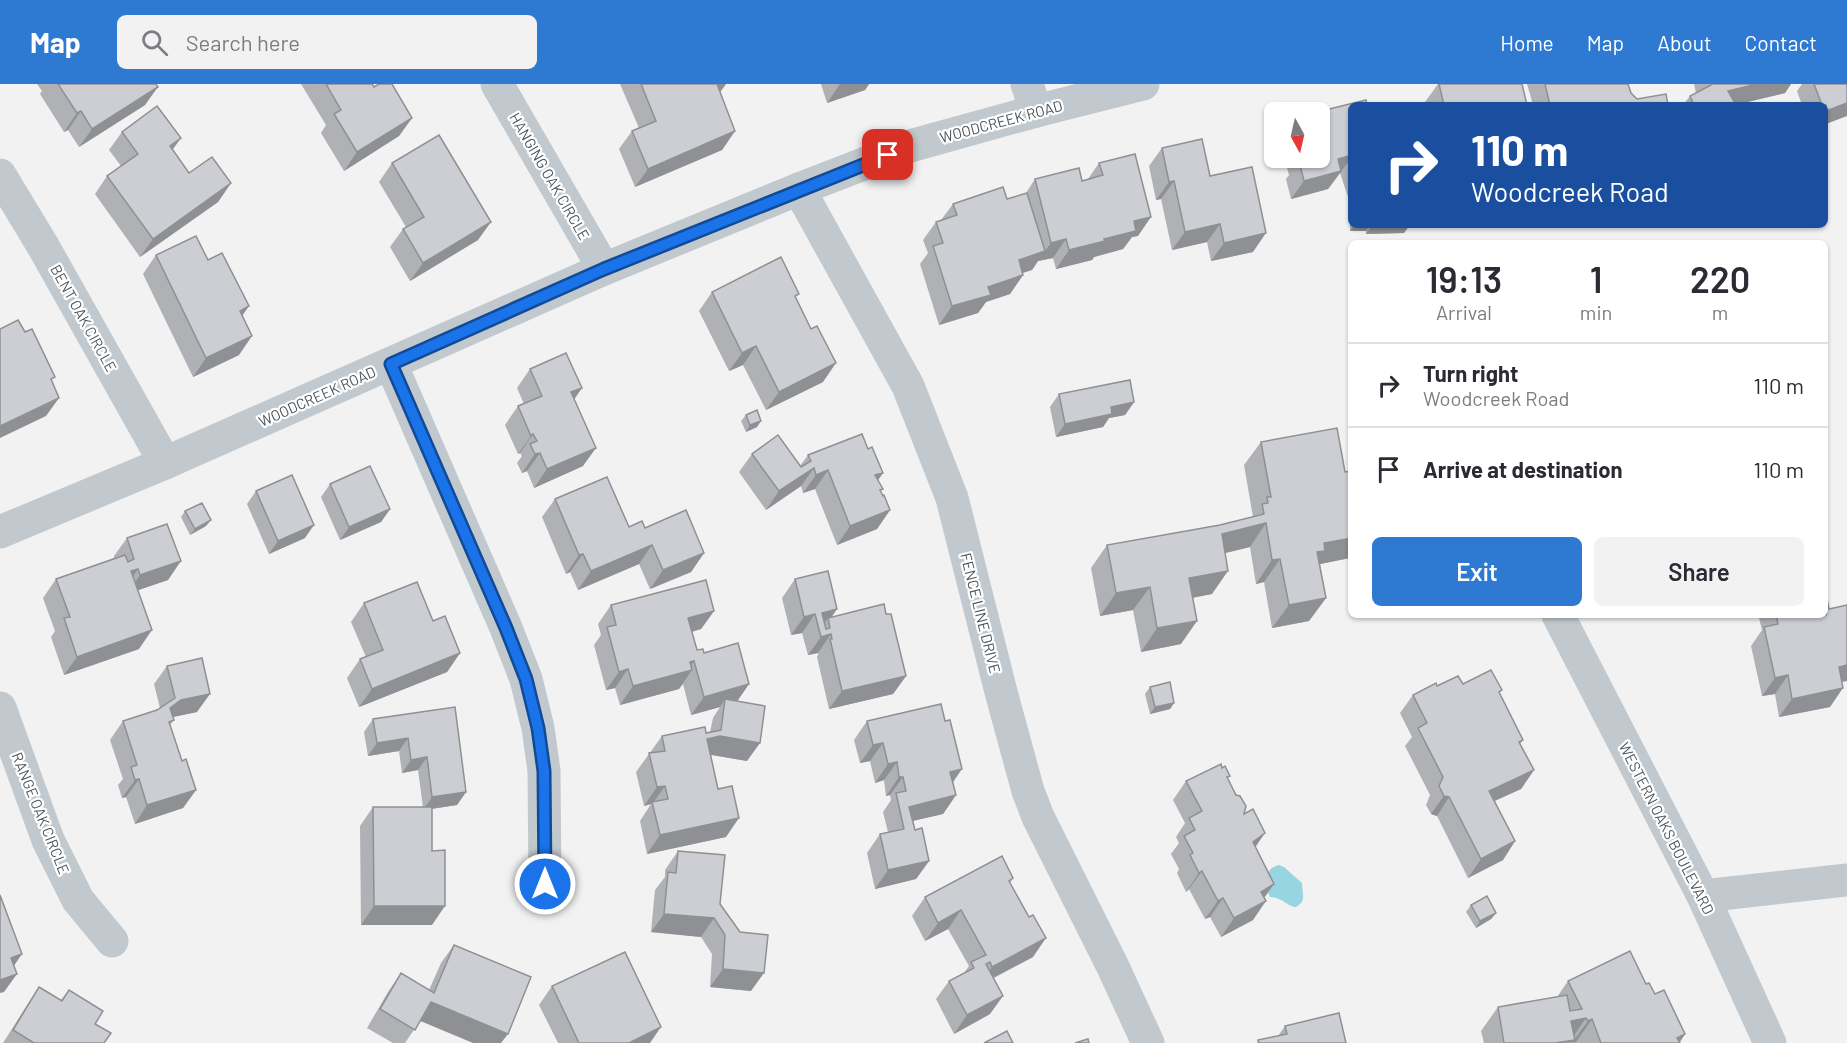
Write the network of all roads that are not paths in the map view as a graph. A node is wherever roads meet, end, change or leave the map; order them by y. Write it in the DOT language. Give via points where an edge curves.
graph roads {
  1 [pos="496,84"];
  2 [pos="1143,84"];
  3 [pos="1031,97"];
  4 [pos="0,175"];
  5 [pos="799,189"];
  6 [pos="604,269"];
  7 [pos="391,364"];
  8 [pos="165,463"];
  9 [pos="0,532"];
  10 [pos="1560,618"];
  11 [pos="0,708"];
  12 [pos="1847,880"];
  13 [pos="545,884"];
  14 [pos="1703,897"];
  15 [pos="112,941"];
  16 [pos="1148,1043"];
  17 [pos="1770,1043"];
  1 -- 6 [label="street, HANGING OAK CIRCLE"];
  2 -- 3 [label="street, WOODCREEK ROAD"];
  3 -- 5 [label="street, WOODCREEK ROAD"];
  4 -- 8 [label="street, BENT OAK CIRCLE"];
  5 -- 6 [label="street, WOODCREEK ROAD"];
  5 -- 16 [label="street, FENCE LINE DRIVE" via="908,386 952,498 1028,791"];
  6 -- 7 [label="street, WOODCREEK ROAD"];
  7 -- 8 [label="street, WOODCREEK ROAD"];
  7 -- 13 [label="street" via="526,679 544,771"];
  8 -- 9 [label="street, WOODCREEK ROAD"];
  10 -- 14 [label="street, WESTERN OAKS BOULEVARD"];
  11 -- 15 [label="street, RANGE OAK CIRCLE" via="48,840 78,900"];
  12 -- 14 [label="street"];
  14 -- 17 [label="street, WESTERN OAKS BOULEVARD"];
}
